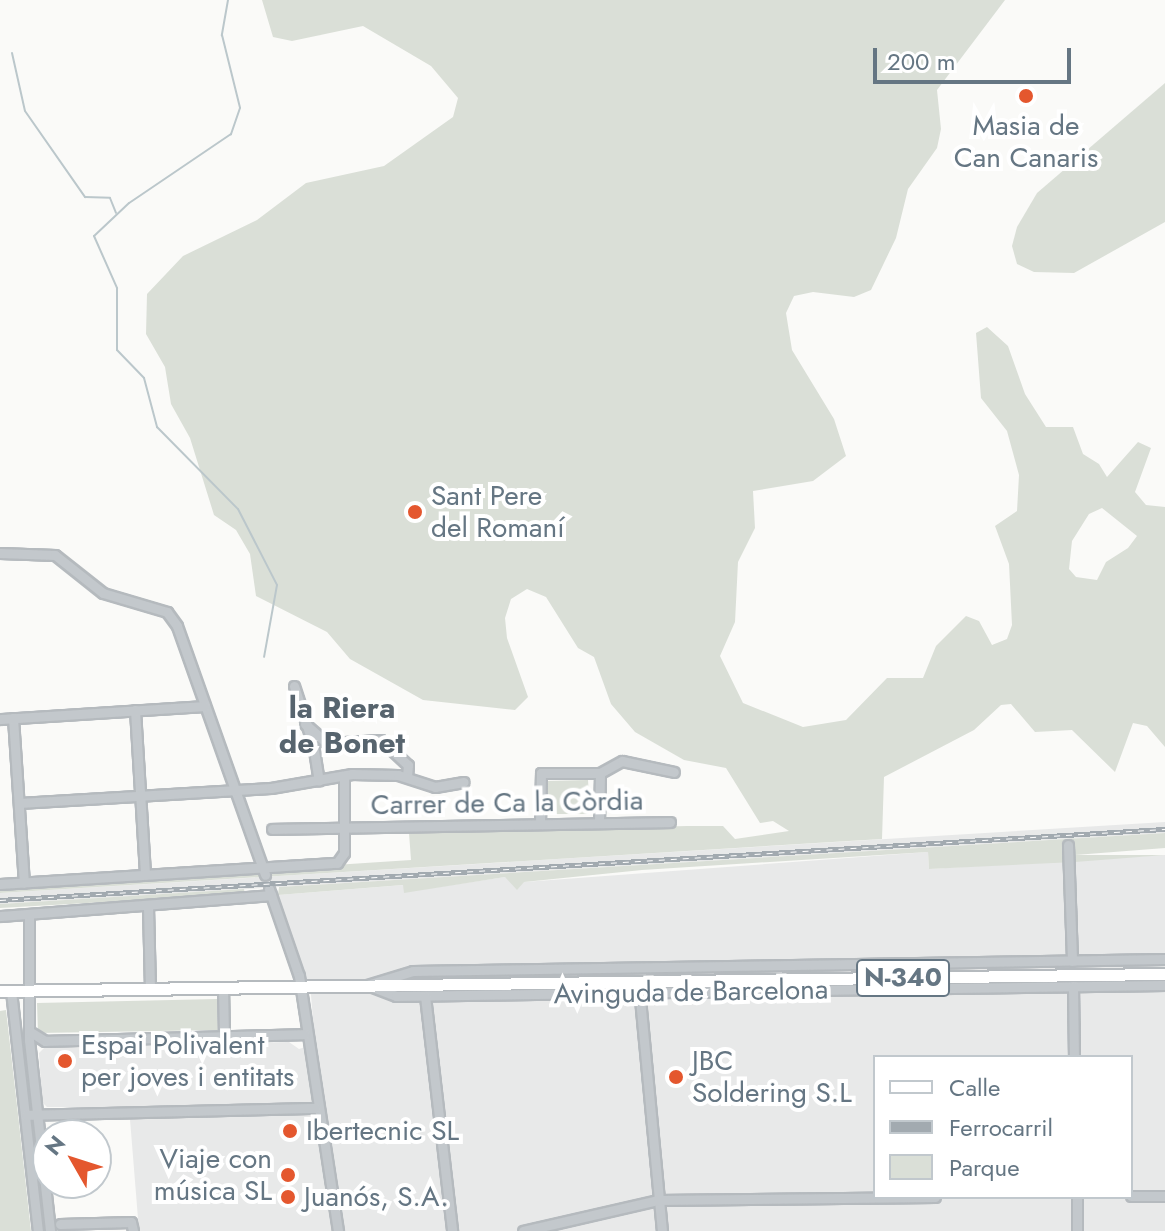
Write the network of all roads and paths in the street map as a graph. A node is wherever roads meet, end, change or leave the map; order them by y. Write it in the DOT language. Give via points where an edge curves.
graph roads {
  1 [pos="0,553"];
  2 [pos="294,686"];
  3 [pos="205,706"];
  4 [pos="135,710"];
  5 [pos="13,718"];
  6 [pos="0,719"];
  7 [pos="305,724"];
  8 [pos="674,772"];
  9 [pos="600,773"];
  10 [pos="344,776"];
  11 [pos="407,777"];
  12 [pos="319,781"];
  13 [pos="464,782"];
  14 [pos="235,790"];
  15 [pos="140,796"];
  16 [pos="19,803"];
  17 [pos="599,822"];
  18 [pos="670,822"];
  19 [pos="540,824"];
  20 [pos="272,829"];
  21 [pos="344,829"];
  22 [pos="1068,845"];
  23 [pos="264,871"];
  24 [pos="145,875"];
  25 [pos="24,883"];
  26 [pos="0,884"];
  27 [pos="148,907"];
  28 [pos="29,915"];
  29 [pos="0,916"];
  30 [pos="1165,959"];
  31 [pos="1072,961"];
  32 [pos="424,971"];
  33 [pos="1165,974"];
  34 [pos="299,985"];
  35 [pos="367,985"];
  36 [pos="1165,985"];
  37 [pos="1073,986"];
  38 [pos="223,987"];
  39 [pos="639,987"];
  40 [pos="150,988"];
  41 [pos="30,990"];
  42 [pos="5,991"];
  43 [pos="408,991"];
  44 [pos="425,996"];
  45 [pos="29,1031"];
  46 [pos="305,1034"];
  47 [pos="224,1036"];
  48 [pos="1074,1055"];
  49 [pos="316,1108"];
  50 [pos="32,1115"];
  51 [pos="1133,1196"];
  52 [pos="1165,1196"];
  53 [pos="873,1198"];
  54 [pos="1077,1199"];
  55 [pos="658,1200"];
  56 [pos="60,1224"];
  57 [pos="38,1231"];
  58 [pos="50,1231"];
  59 [pos="133,1231"];
  60 [pos="338,1231"];
  61 [pos="452,1231"];
  62 [pos="523,1231"];
  63 [pos="662,1231"];
  64 [pos="1077,1231"];
  1 -- 3 [label="street" via="55,555 103,593 161,608 177,626"];
  2 -- 7 [label="street"];
  3 -- 4 [label="street"];
  3 -- 14 [label="street"];
  4 -- 5 [label="street"];
  4 -- 15 [label="street"];
  5 -- 6 [label="street"];
  5 -- 16 [label="street"];
  7 -- 11 [label="street" via="327,743 381,740 408,765"];
  7 -- 12 [label="street"];
  8 -- 9 [label="street" via="622,761"];
  9 -- 17 [label="street"];
  9 -- 19 [label="street" via="541,773"];
  10 -- 11 [label="street"];
  10 -- 12 [label="street"];
  10 -- 21 [label="street"];
  11 -- 13 [label="street" via="435,787"];
  12 -- 14 [label="street"];
  14 -- 15 [label="street"];
  14 -- 23 [label="street"];
  15 -- 16 [label="street"];
  15 -- 24 [label="street"];
  16 -- 25 [label="street"];
  17 -- 18 [label="street, Carrer de Ca la Còrdia"];
  17 -- 19 [label="street, Carrer de Ca la Còrdia"];
  19 -- 21 [label="street, Carrer de Ca la Còrdia"];
  20 -- 21 [label="street, Carrer de Ca la Còrdia"];
  21 -- 23 [label="street" via="341,860"];
  22 -- 31 [label="street"];
  23 -- 24 [label="street"];
  24 -- 25 [label="street"];
  25 -- 26 [label="street"];
  27 -- 28 [label="street"];
  27 -- 34 [label="street" via="270,892"];
  27 -- 40 [label="street"];
  28 -- 29 [label="street"];
  28 -- 41 [label="street"];
  30 -- 31 [label="street, Avinguda de Barcelona"];
  31 -- 32 [label="street, Avinguda de Barcelona"];
  32 -- 35 [label="street, Avinguda de Barcelona" via="381,977"];
  32 -- 43 [label="street" via="410,975"];
  33 -- 39 [label="main road, Avinguda de Barcelona / N-340"];
  34 -- 35 [label="main road, Avinguda de Barcelona / N-340"];
  34 -- 38 [label="main road, Avinguda de Barcelona / N-340"];
  34 -- 46 [label="street"];
  35 -- 43 [label="main road, Avinguda de Barcelona / N-340"];
  36 -- 37 [label="street, Avinguda de Barcelona"];
  37 -- 39 [label="street, Avinguda de Barcelona"];
  37 -- 48 [label="street"];
  38 -- 40 [label="main road, Avinguda de Barcelona / N-340"];
  38 -- 47 [label="street"];
  39 -- 43 [label="main road, Avinguda de Barcelona / N-340"];
  39 -- 44 [label="street, Avinguda de Barcelona"];
  39 -- 55 [label="street"];
  40 -- 41 [label="main road, Avinguda de Barcelona / N-340"];
  41 -- 42 [label="main road, Avinguda de Barcelona / N-340"];
  41 -- 45 [label="street"];
  42 -- 50 [label="street"];
  43 -- 44 [label="street, Avinguda de Barcelona"];
  44 -- 61 [label="street"];
  45 -- 47 [label="street" via="45,1041"];
  45 -- 50 [label="street"];
  46 -- 47 [label="street"];
  46 -- 49 [label="street"];
  49 -- 50 [label="street"];
  49 -- 60 [label="street"];
  50 -- 57 [label="street"];
  50 -- 58 [label="street"];
  51 -- 52 [label="street"];
  53 -- 55 [label="street"];
  54 -- 64 [label="street"];
  55 -- 62 [label="street"];
  55 -- 63 [label="street"];
  56 -- 59 [label="street" via="129,1222"];
}
